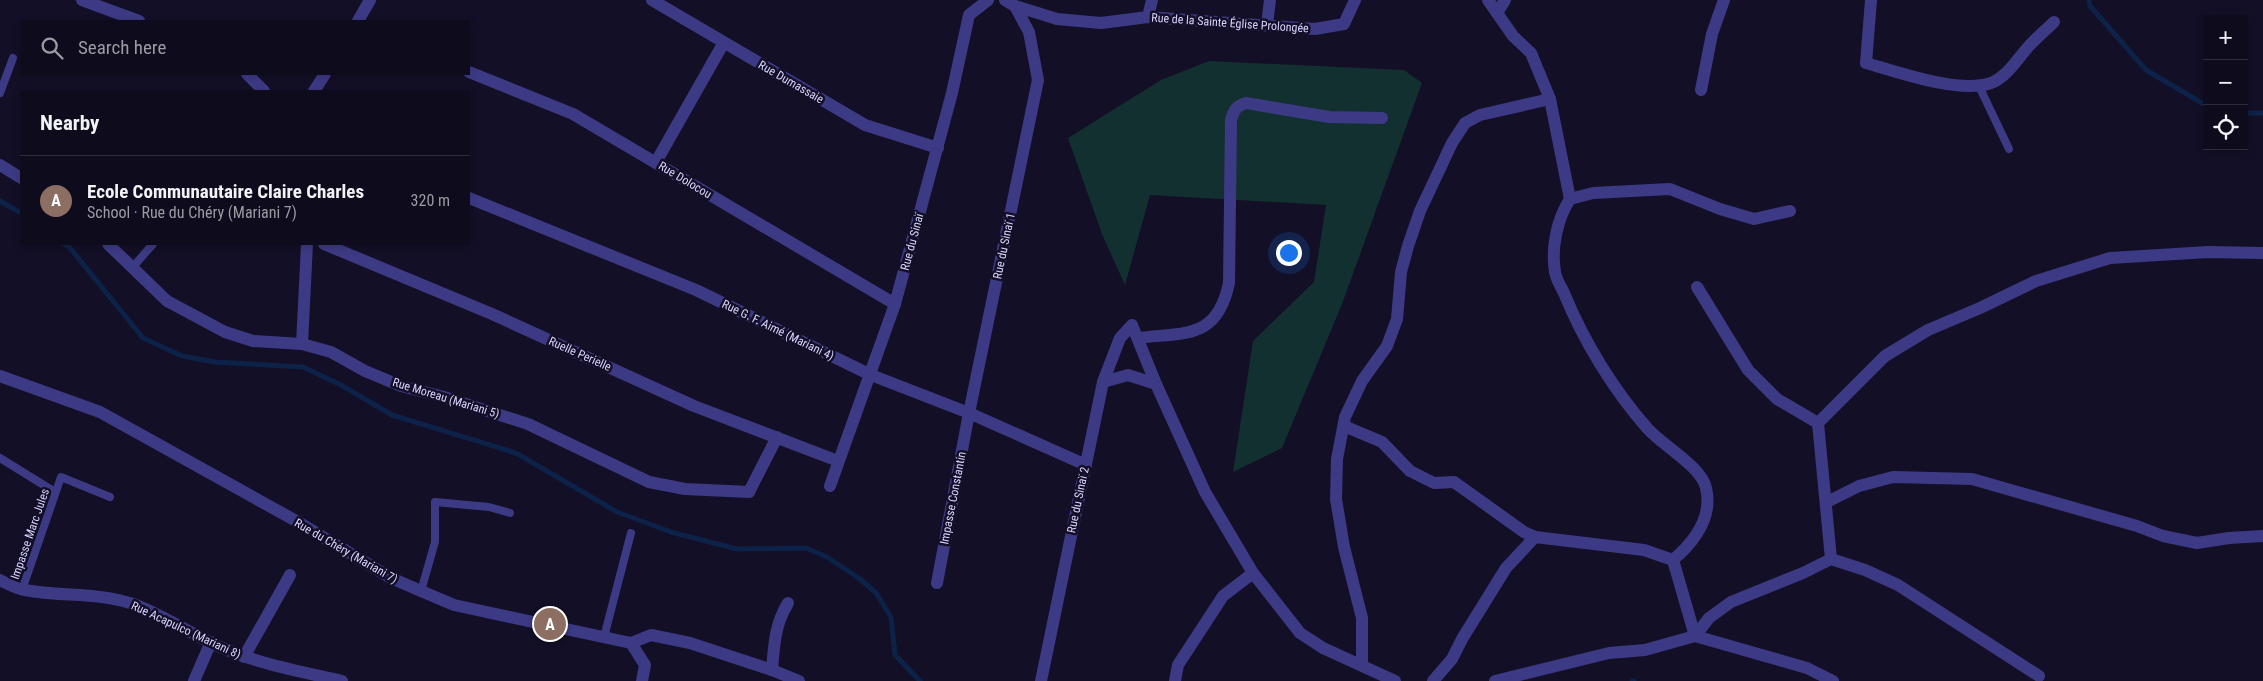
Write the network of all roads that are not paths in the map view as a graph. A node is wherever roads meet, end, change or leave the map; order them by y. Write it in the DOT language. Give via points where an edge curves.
graph roads {
  1 [pos="82,0"];
  2 [pos="370,0"];
  3 [pos="652,0"];
  4 [pos="988,0"];
  5 [pos="1152,0"];
  6 [pos="1270,0"];
  7 [pos="1354,0"];
  8 [pos="1488,0"];
  9 [pos="1505,0"];
  10 [pos="1724,0"];
  11 [pos="1871,0"];
  12 [pos="1010,3"];
  13 [pos="1497,13"];
  14 [pos="1148,17"];
  15 [pos="136,20"];
  16 [pos="359,20"];
  17 [pos="2054,22"];
  18 [pos="1267,25"];
  19 [pos="723,44"];
  20 [pos="14,58"];
  21 [pos="470,72"];
  22 [pos="247,75"];
  23 [pos="324,75"];
  24 [pos="1978,84"];
  25 [pos="263,90"];
  26 [pos="315,90"];
  27 [pos="1701,90"];
  28 [pos="0,93"];
  29 [pos="1550,99"];
  30 [pos="1382,118"];
  31 [pos="938,148"];
  32 [pos="2009,149"];
  33 [pos="656,162"];
  34 [pos="0,165"];
  35 [pos="20,177"];
  36 [pos="470,198"];
  37 [pos="1570,199"];
  38 [pos="1790,210"];
  39 [pos="109,245"];
  40 [pos="152,245"];
  41 [pos="307,245"];
  42 [pos="326,245"];
  43 [pos="2263,253"];
  44 [pos="132,268"];
  45 [pos="1696,287"];
  46 [pos="895,304"];
  47 [pos="1138,338"];
  48 [pos="302,344"];
  49 [pos="871,375"];
  50 [pos="0,376"];
  51 [pos="1103,382"];
  52 [pos="1156,384"];
  53 [pos="969,413"];
  54 [pos="1818,423"];
  55 [pos="1344,426"];
  56 [pos="777,437"];
  57 [pos="0,458"];
  58 [pos="838,461"];
  59 [pos="1086,465"];
  60 [pos="830,486"];
  61 [pos="55,492"];
  62 [pos="110,497"];
  63 [pos="1827,502"];
  64 [pos="510,512"];
  65 [pos="632,533"];
  66 [pos="2263,536"];
  67 [pos="1535,537"];
  68 [pos="1832,559"];
  69 [pos="1674,560"];
  70 [pos="1253,573"];
  71 [pos="290,576"];
  72 [pos="0,580"];
  73 [pos="937,583"];
  74 [pos="22,590"];
  75 [pos="421,591"];
  76 [pos="788,603"];
  77 [pos="1695,636"];
  78 [pos="604,637"];
  79 [pos="211,642"];
  80 [pos="631,643"];
  81 [pos="244,657"];
  82 [pos="1362,664"];
  83 [pos="772,670"];
  84 [pos="288,675"];
  85 [pos="2039,676"];
  86 [pos="194,681"];
  87 [pos="342,681"];
  88 [pos="642,681"];
  89 [pos="800,681"];
  90 [pos="1040,681"];
  91 [pos="1174,681"];
  92 [pos="1395,681"];
  93 [pos="1433,681"];
  94 [pos="1495,681"];
  95 [pos="1833,681"];
  1 -- 15 [label="street"];
  2 -- 16 [label="street"];
  3 -- 19 [label="street, Rue Dumassaie"];
  4 -- 31 [label="street, Rue du Sinaï" via="969,15"];
  5 -- 14 [label="street"];
  6 -- 18 [label="street"];
  7 -- 18 [label="street, Rue de la Sainte Église Prolongée" via="1344,24 1315,29"];
  8 -- 13 [label="street"];
  9 -- 13 [label="street"];
  10 -- 27 [label="street" via="1712,34"];
  11 -- 24 [label="street" via="1866,63 1919,78 1964,86"];
  12 -- 14 [label="street, Rue de la Sainte Église Prolongée" via="1066,20 1101,23"];
  12 -- 53 [label="street, Rue du Sinaï 1" via="1029,32 1038,80"];
  13 -- 29 [label="street" via="1513,36 1531,53"];
  14 -- 18 [label="street, Rue de la Sainte Église Prolongée"];
  17 -- 24 [label="street" via="2010,69 1991,83"];
  19 -- 31 [label="street, Rue Dumassaie" via="865,125"];
  19 -- 33 [label="street"];
  20 -- 28 [label="lane"];
  21 -- 33 [label="street, Rue Dolocou" via="573,114"];
  22 -- 25 [label="street"];
  23 -- 26 [label="street"];
  24 -- 32 [label="lane"];
  29 -- 37 [label="street"];
  29 -- 55 [label="street" via="1480,115 1465,123 1452,143 1420,210 1408,246 1401,272 1397,319 1387,346 1362,381"];
  30 -- 47 [label="street" via="1328,117 1246,103 1234,110 1231,120 1228,283 1220,313 1209,324 1194,331"];
  31 -- 46 [label="street, Rue du Sinaï"];
  33 -- 46 [label="street, Rue Dolocou"];
  34 -- 35 [label="street"];
  36 -- 49 [label="street, Rue G. F. Aimé (Mariani 4)" via="696,290"];
  37 -- 38 [label="street" via="1593,193 1670,189 1720,210 1754,219"];
  37 -- 69 [label="street" via="1562,211 1556,237 1555,273 1572,313 1626,401 1649,429 1694,469 1706,486 1708,506 1700,528 1690,545"];
  39 -- 44 [label="street, Rue Moreau (Mariani 5)"];
  40 -- 44 [label="lane"];
  41 -- 48 [label="street"];
  42 -- 56 [label="street, Ruelle Perielle" via="492,314 694,406"];
  43 -- 54 [label="street" via="2208,252 2110,258 2036,281 1928,330 1884,356"];
  44 -- 48 [label="street, Rue Moreau (Mariani 5)" via="167,301 224,332 253,342"];
  45 -- 54 [label="street" via="1748,370 1777,399"];
  46 -- 49 [label="street, Rue du Sinaï"];
  47 -- 51 [label="street, Rue du Sinaï 2" via="1132,324 1120,338"];
  47 -- 52 [label="street"];
  48 -- 56 [label="street, Rue Moreau (Mariani 5)" via="331,352 401,386 444,396 528,424 648,482 685,489 749,492"];
  49 -- 53 [label="street, Rue G. F. Aimé (Mariani 4)"];
  49 -- 58 [label="street, Rue du Sinaï"];
  50 -- 75 [label="street, Rue du Chéry (Mariani 7)" via="100,412 298,522 391,578"];
  51 -- 52 [label="street" via="1128,375"];
  51 -- 59 [label="street, Rue du Sinaï 2"];
  52 -- 70 [label="street" via="1205,492"];
  53 -- 59 [label="street, Rue G. F. Aimé (Mariani 4)"];
  53 -- 73 [label="street, Impasse Constantin"];
  54 -- 63 [label="street"];
  55 -- 67 [label="street" via="1382,442 1410,471 1434,482 1454,482"];
  55 -- 82 [label="street" via="1337,458 1336,499 1362,618"];
  56 -- 58 [label="street, Ruelle Perielle"];
  57 -- 61 [label="lane"];
  58 -- 60 [label="street, Rue du Sinaï"];
  59 -- 90 [label="street, Rue du Sinaï 2"];
  61 -- 62 [label="lane, Impasse Marc Jules" via="61,477"];
  61 -- 74 [label="lane, Impasse Marc Jules"];
  63 -- 66 [label="street" via="1859,486 1893,477 1972,479 2163,536 2197,543"];
  63 -- 68 [label="street"];
  64 -- 75 [label="lane" via="435,502 435,542"];
  65 -- 78 [label="lane"];
  67 -- 69 [label="street" via="1644,550"];
  67 -- 93 [label="street" via="1506,568 1452,659"];
  68 -- 77 [label="street" via="1731,602 1709,618"];
  68 -- 85 [label="street" via="1898,585"];
  69 -- 77 [label="street"];
  70 -- 82 [label="street" via="1300,633 1323,648"];
  70 -- 91 [label="street" via="1223,596 1178,665"];
  71 -- 81 [label="street"];
  72 -- 74 [label="street, Rue Acapulco (Mariani 8)"];
  74 -- 79 [label="street, Rue Acapulco (Mariani 8)" via="98,595 133,604"];
  75 -- 78 [label="street, Rue du Chéry (Mariani 7)" via="454,605"];
  76 -- 83 [label="street" via="779,617"];
  77 -- 94 [label="street" via="1645,650 1609,653"];
  77 -- 95 [label="street" via="1807,668"];
  78 -- 80 [label="street, Rue du Chéry (Mariani 7)"];
  79 -- 81 [label="street, Rue Acapulco (Mariani 8)"];
  79 -- 86 [label="street"];
  80 -- 83 [label="street, Rue du Chéry (Mariani 7)" via="651,635 690,643"];
  80 -- 88 [label="street" via="645,665"];
  81 -- 84 [label="street, Rue Acapulco (Mariani 8)"];
  82 -- 92 [label="street"];
  83 -- 89 [label="street, Rue du Chéry (Mariani 7)"];
  84 -- 87 [label="street, Rue Acapulco (Mariani 8)"];
}
